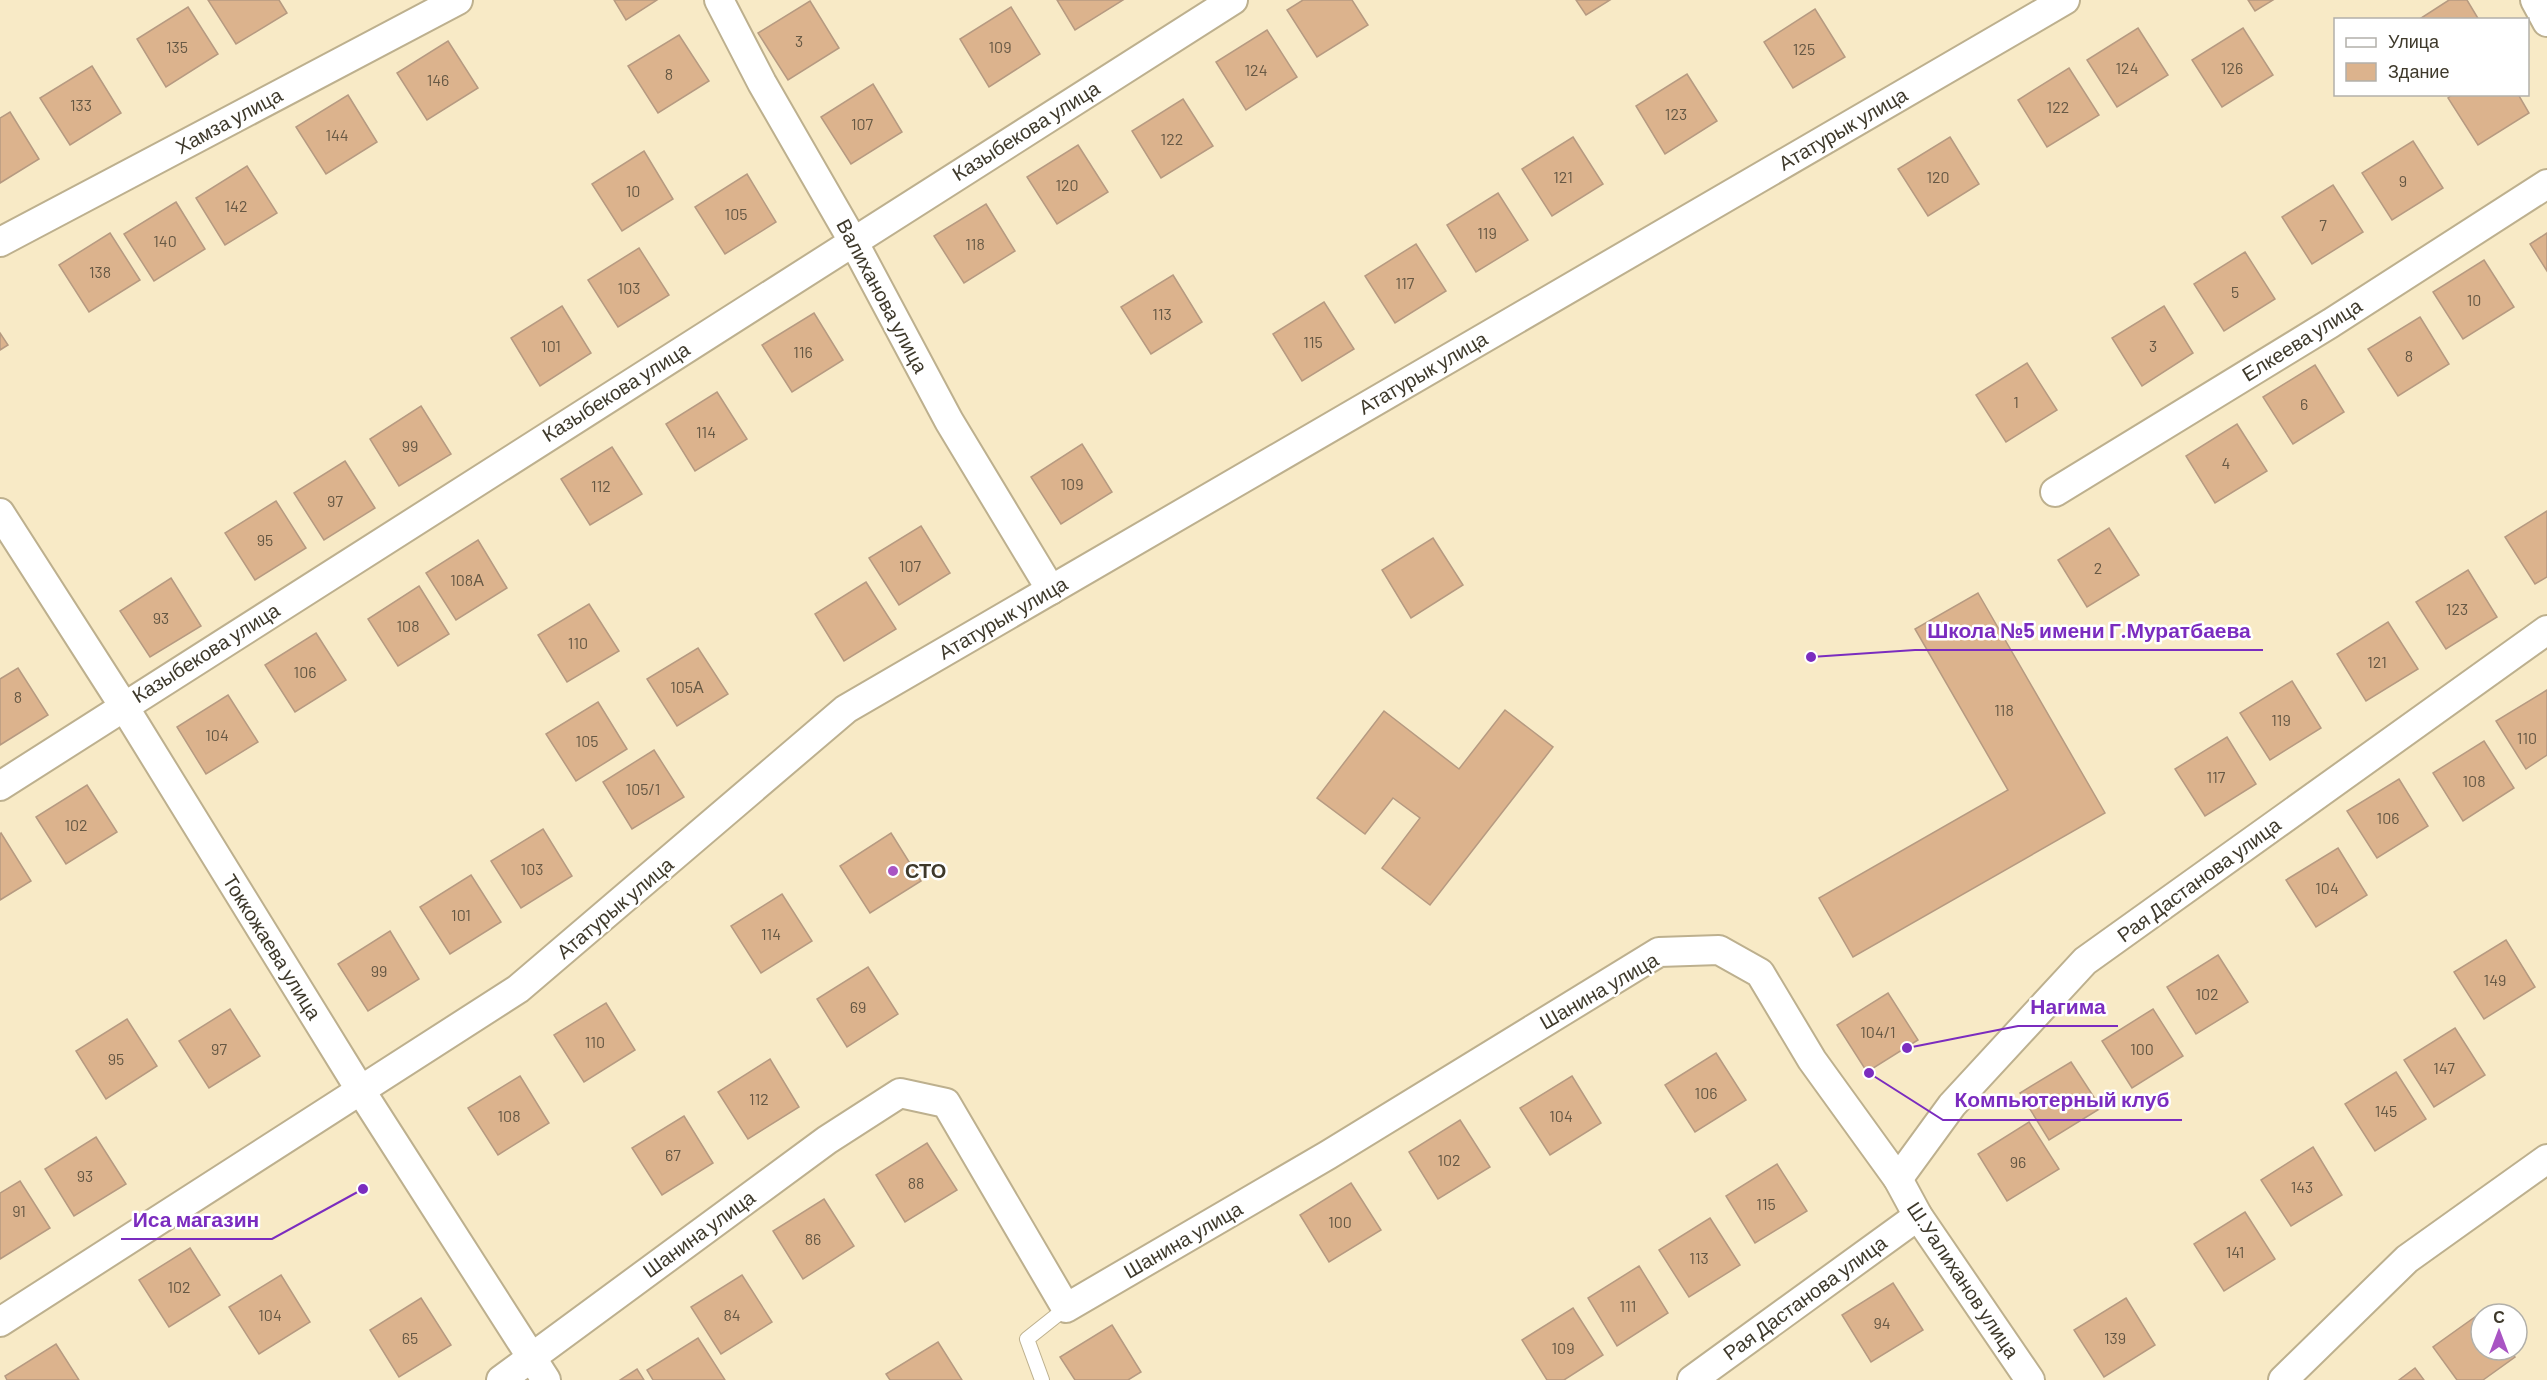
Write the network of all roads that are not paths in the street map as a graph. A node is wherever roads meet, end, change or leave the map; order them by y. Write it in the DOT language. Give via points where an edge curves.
graph roads {
  1 [pos="458,0"];
  2 [pos="719,0"];
  3 [pos="1233,0"];
  4 [pos="2065,0"];
  5 [pos="2535,0"];
  6 [pos="2547,22"];
  7 [pos="2547,184"];
  8 [pos="853,241"];
  9 [pos="0,242"];
  10 [pos="2055,492"];
  11 [pos="0,513"];
  12 [pos="1051,590"];
  13 [pos="2547,630"];
  14 [pos="123,705"];
  15 [pos="0,786"];
  16 [pos="361,1091"];
  17 [pos="2547,1159"];
  18 [pos="1898,1179"];
  19 [pos="1918,1216"];
  20 [pos="1066,1308"];
  21 [pos="0,1322"];
  22 [pos="539,1368"];
  23 [pos="501,1380"];
  24 [pos="1042,1380"];
  25 [pos="1692,1380"];
  26 [pos="2030,1380"];
  27 [pos="2283,1380"];
  1 -- 9 [label="street, Хамза улица"];
  2 -- 8 [label="street, Валиханова улица"];
  3 -- 8 [label="street, Казыбекова улица"];
  4 -- 12 [label="street, Ататурык улица"];
  5 -- 6 [label="street"];
  7 -- 10 [label="street, Елкеева улица" via="2331,323"];
  8 -- 12 [label="street, Валиханова улица" via="949,422"];
  8 -- 14 [label="street, Казыбекова улица"];
  11 -- 14 [label="street, Токкожаева улица"];
  12 -- 16 [label="street, Ататурык улица" via="846,709 518,989"];
  13 -- 18 [label="street, Рая Дастанова улица" via="2085,962 1952,1105"];
  14 -- 15 [label="street, Казыбекова улица"];
  14 -- 16 [label="street, Токкожаева улица"];
  16 -- 21 [label="street, Ататурык улица"];
  16 -- 22 [label="street, Токкожаева улица"];
  17 -- 27 [label="street" via="2407,1259"];
  18 -- 19 [label="street, Ш.Уалиханов улица"];
  18 -- 20 [label="street, Шанина улица" via="1812,1060 1760,973 1719,950 1659,952 1328,1155"];
  19 -- 25 [label="street, Рая Дастанова улица"];
  19 -- 26 [label="street, Ш.Уалиханов улица"];
  20 -- 22 [label="street, Шанина улица" via="946,1103 900,1093 827,1140"];
  20 -- 24 [label="lane" via="1027,1339"];
  22 -- 23 [label="street, Шанина улица"];
}
